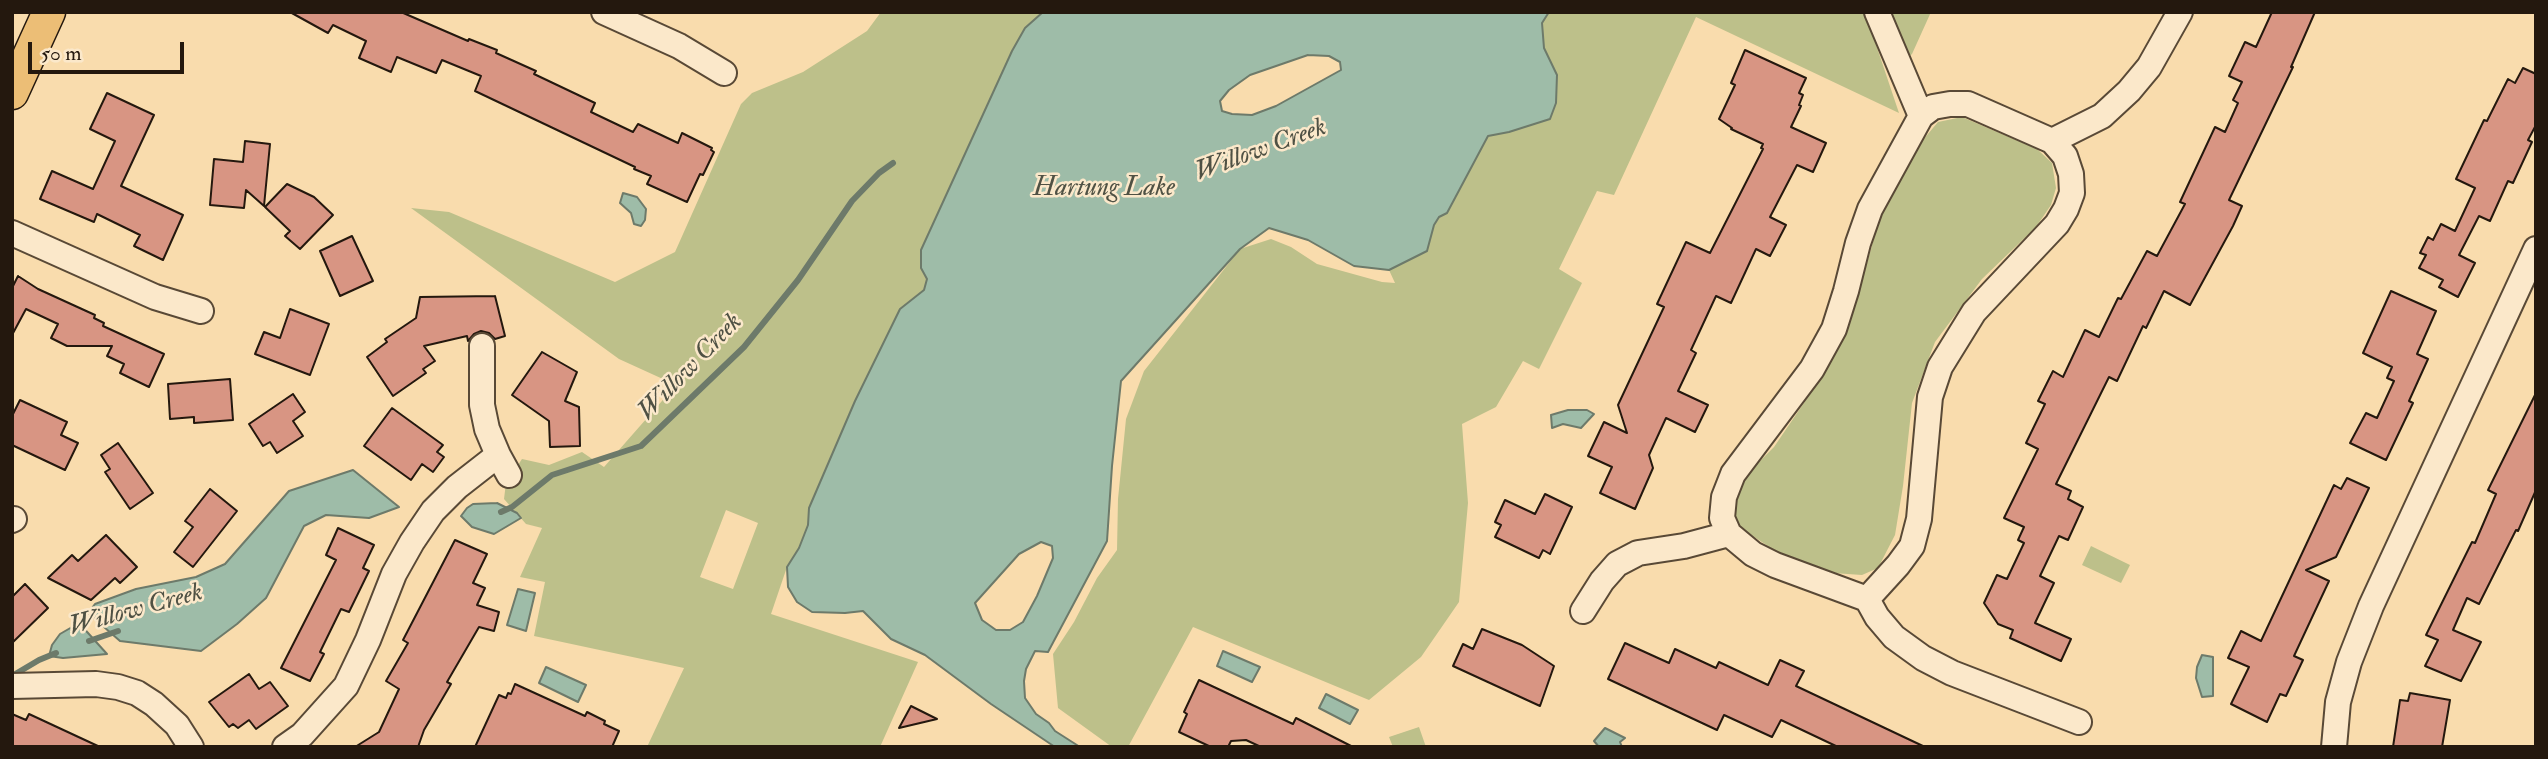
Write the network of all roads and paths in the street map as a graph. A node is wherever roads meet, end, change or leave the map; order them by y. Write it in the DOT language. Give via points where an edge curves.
graph roads {
  1 [pos="49,12"];
  2 [pos="604,12"];
  3 [pos="1877,12"];
  4 [pos="2180,12"];
  5 [pos="724,73"];
  6 [pos="12,93"];
  7 [pos="1921,116"];
  8 [pos="2052,141"];
  9 [pos="12,233"];
  10 [pos="2536,249"];
  11 [pos="201,311"];
  12 [pos="482,346"];
  13 [pos="1729,534"];
  14 [pos="1867,599"];
  15 [pos="1583,611"];
  16 [pos="12,686"];
  17 [pos="2079,722"];
  18 [pos="191,747"];
  19 [pos="285,747"];
  20 [pos="2334,747"];
  1 -- 6 [label="main road"];
  2 -- 5 [label="street" via="679,46"];
  3 -- 7 [label="street"];
  4 -- 8 [label="street" via="2149,67 2129,91 2102,116"];
  7 -- 8 [label="street" via="1933,107 1968,104"];
  7 -- 13 [label="street" via="1870,209 1834,329 1812,369 1734,474 1724,497 1722,518"];
  8 -- 14 [label="street" via="2065,156 2071,173 2072,193 2066,209 1973,312 1940,367 1930,397 1919,519 1912,546"];
  9 -- 11 [label="street" via="155,297"];
  10 -- 20 [label="street" via="2371,606 2349,662"];
  12 -- 19 [label="street" via="482,405 503,465 457,487 433,511 394,574 346,686"];
  13 -- 14 [label="street" via="1775,565"];
  13 -- 15 [label="street" via="1638,553 1617,564"];
  14 -- 17 [label="street" via="1894,637 1923,658"];
  16 -- 18 [label="street" via="118,687 154,704"];
}
